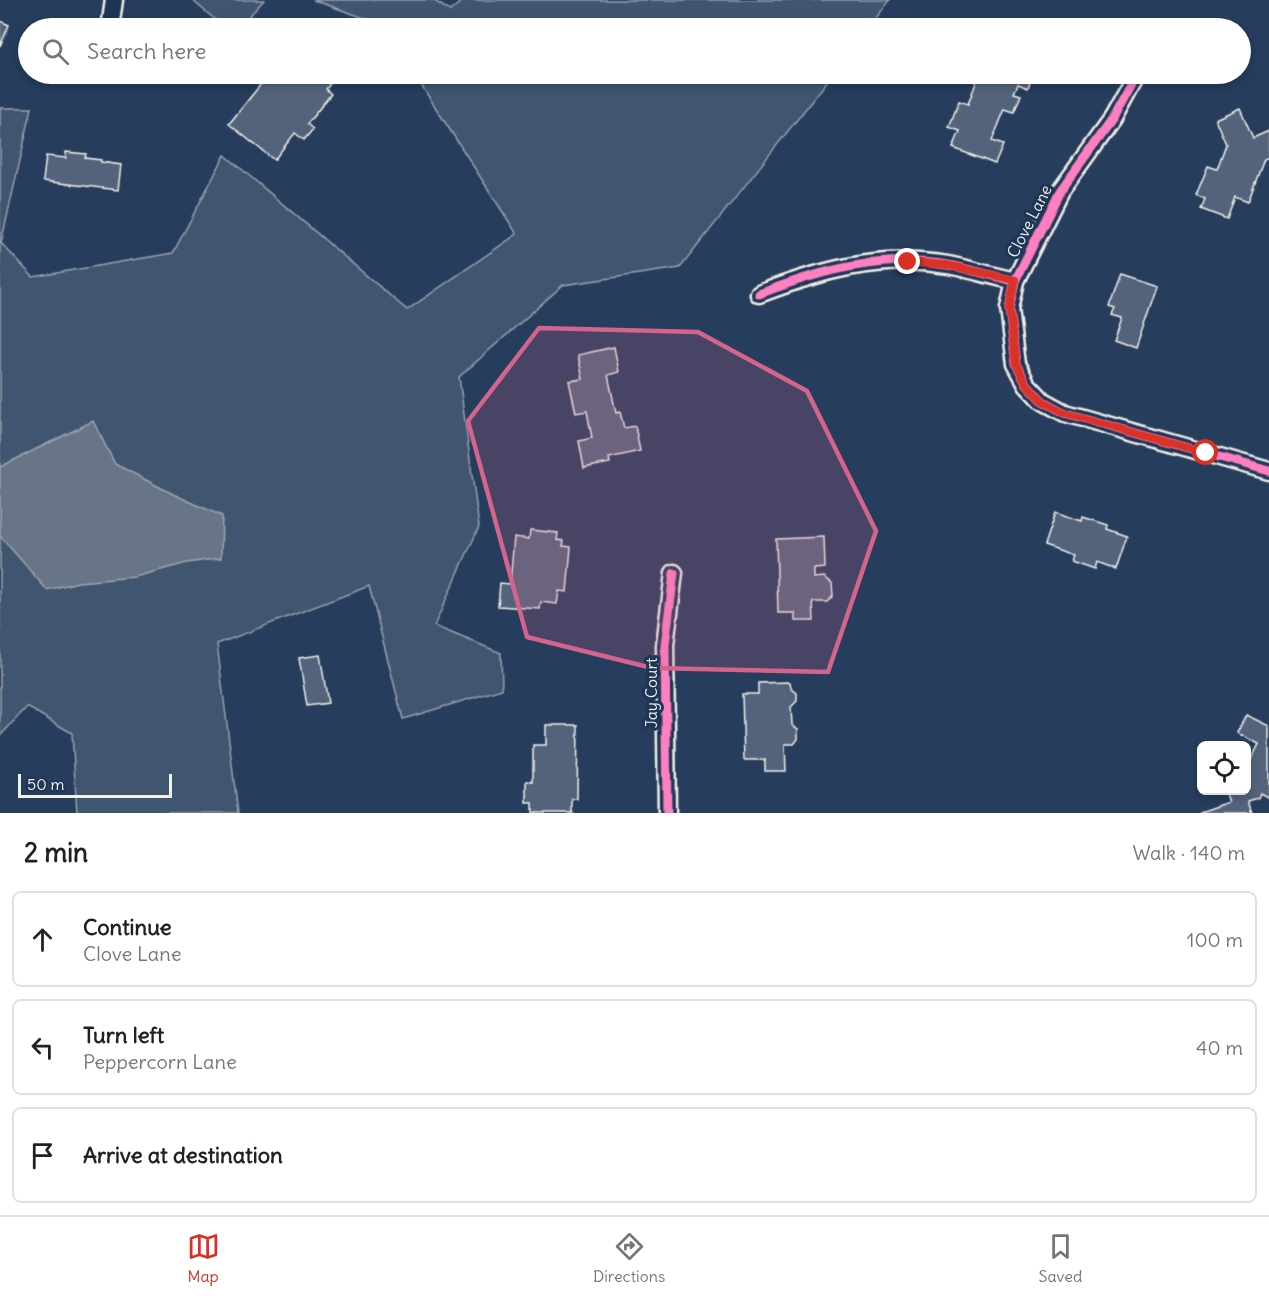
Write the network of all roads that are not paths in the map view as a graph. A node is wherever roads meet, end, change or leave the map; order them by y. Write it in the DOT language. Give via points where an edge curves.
graph roads {
  1 [pos="114,0"];
  2 [pos="111,18"];
  3 [pos="1131,84"];
  4 [pos="1015,280"];
  5 [pos="759,294"];
  6 [pos="1269,471"];
  7 [pos="674,573"];
  8 [pos="667,813"];
  1 -- 2 [label="street"];
  3 -- 4 [label="street, Clove Lane" via="1112,119 1060,191"];
  4 -- 5 [label="street" via="947,265 875,263 838,268"];
  4 -- 6 [label="street, Clove Lane" via="1009,309 1016,364 1043,401 1065,413"];
  7 -- 8 [label="street, Jay Court" via="665,645"];
}
